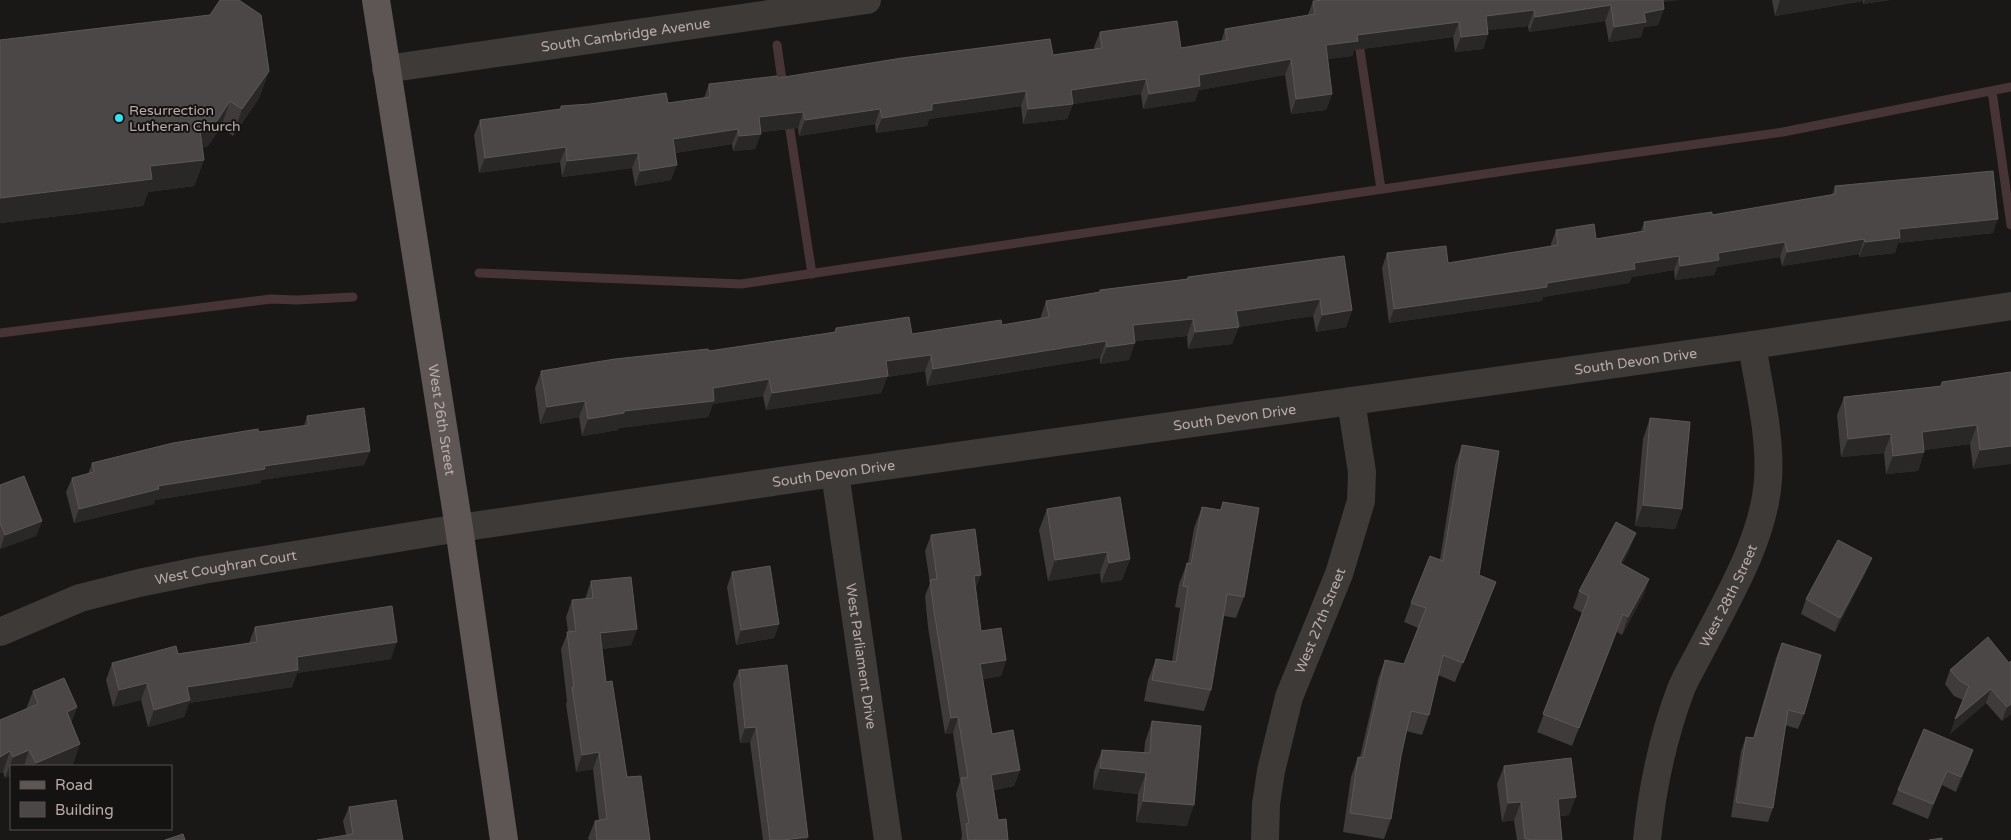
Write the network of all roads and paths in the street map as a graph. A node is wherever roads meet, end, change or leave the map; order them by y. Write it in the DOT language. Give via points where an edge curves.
graph roads {
  1 [pos="376,0"];
  2 [pos="866,0"];
  3 [pos="386,69"];
  4 [pos="2011,306"];
  5 [pos="1752,345"];
  6 [pos="1352,401"];
  7 [pos="835,473"];
  8 [pos="460,528"];
  9 [pos="0,632"];
  10 [pos="504,840"];
  11 [pos="888,840"];
  12 [pos="1265,840"];
  13 [pos="1647,840"];
  1 -- 3 [label="main road, West 26th Street"];
  2 -- 3 [label="street, South Cambridge Avenue"];
  3 -- 8 [label="main road, West 26th Street"];
  4 -- 5 [label="street, South Devon Drive"];
  5 -- 6 [label="street, South Devon Drive"];
  5 -- 13 [label="street, West 28th Street" via="1768,446 1765,502 1736,583 1682,688 1661,754"];
  6 -- 7 [label="street, South Devon Drive"];
  6 -- 12 [label="street, West 27th Street" via="1362,472 1361,502 1339,574 1289,697 1266,804"];
  7 -- 8 [label="street, South Devon Drive"];
  7 -- 11 [label="street, West Parliament Drive"];
  8 -- 9 [label="street, West Coughran Court" via="139,583 80,598"];
  8 -- 10 [label="main road, West 26th Street"];
}
